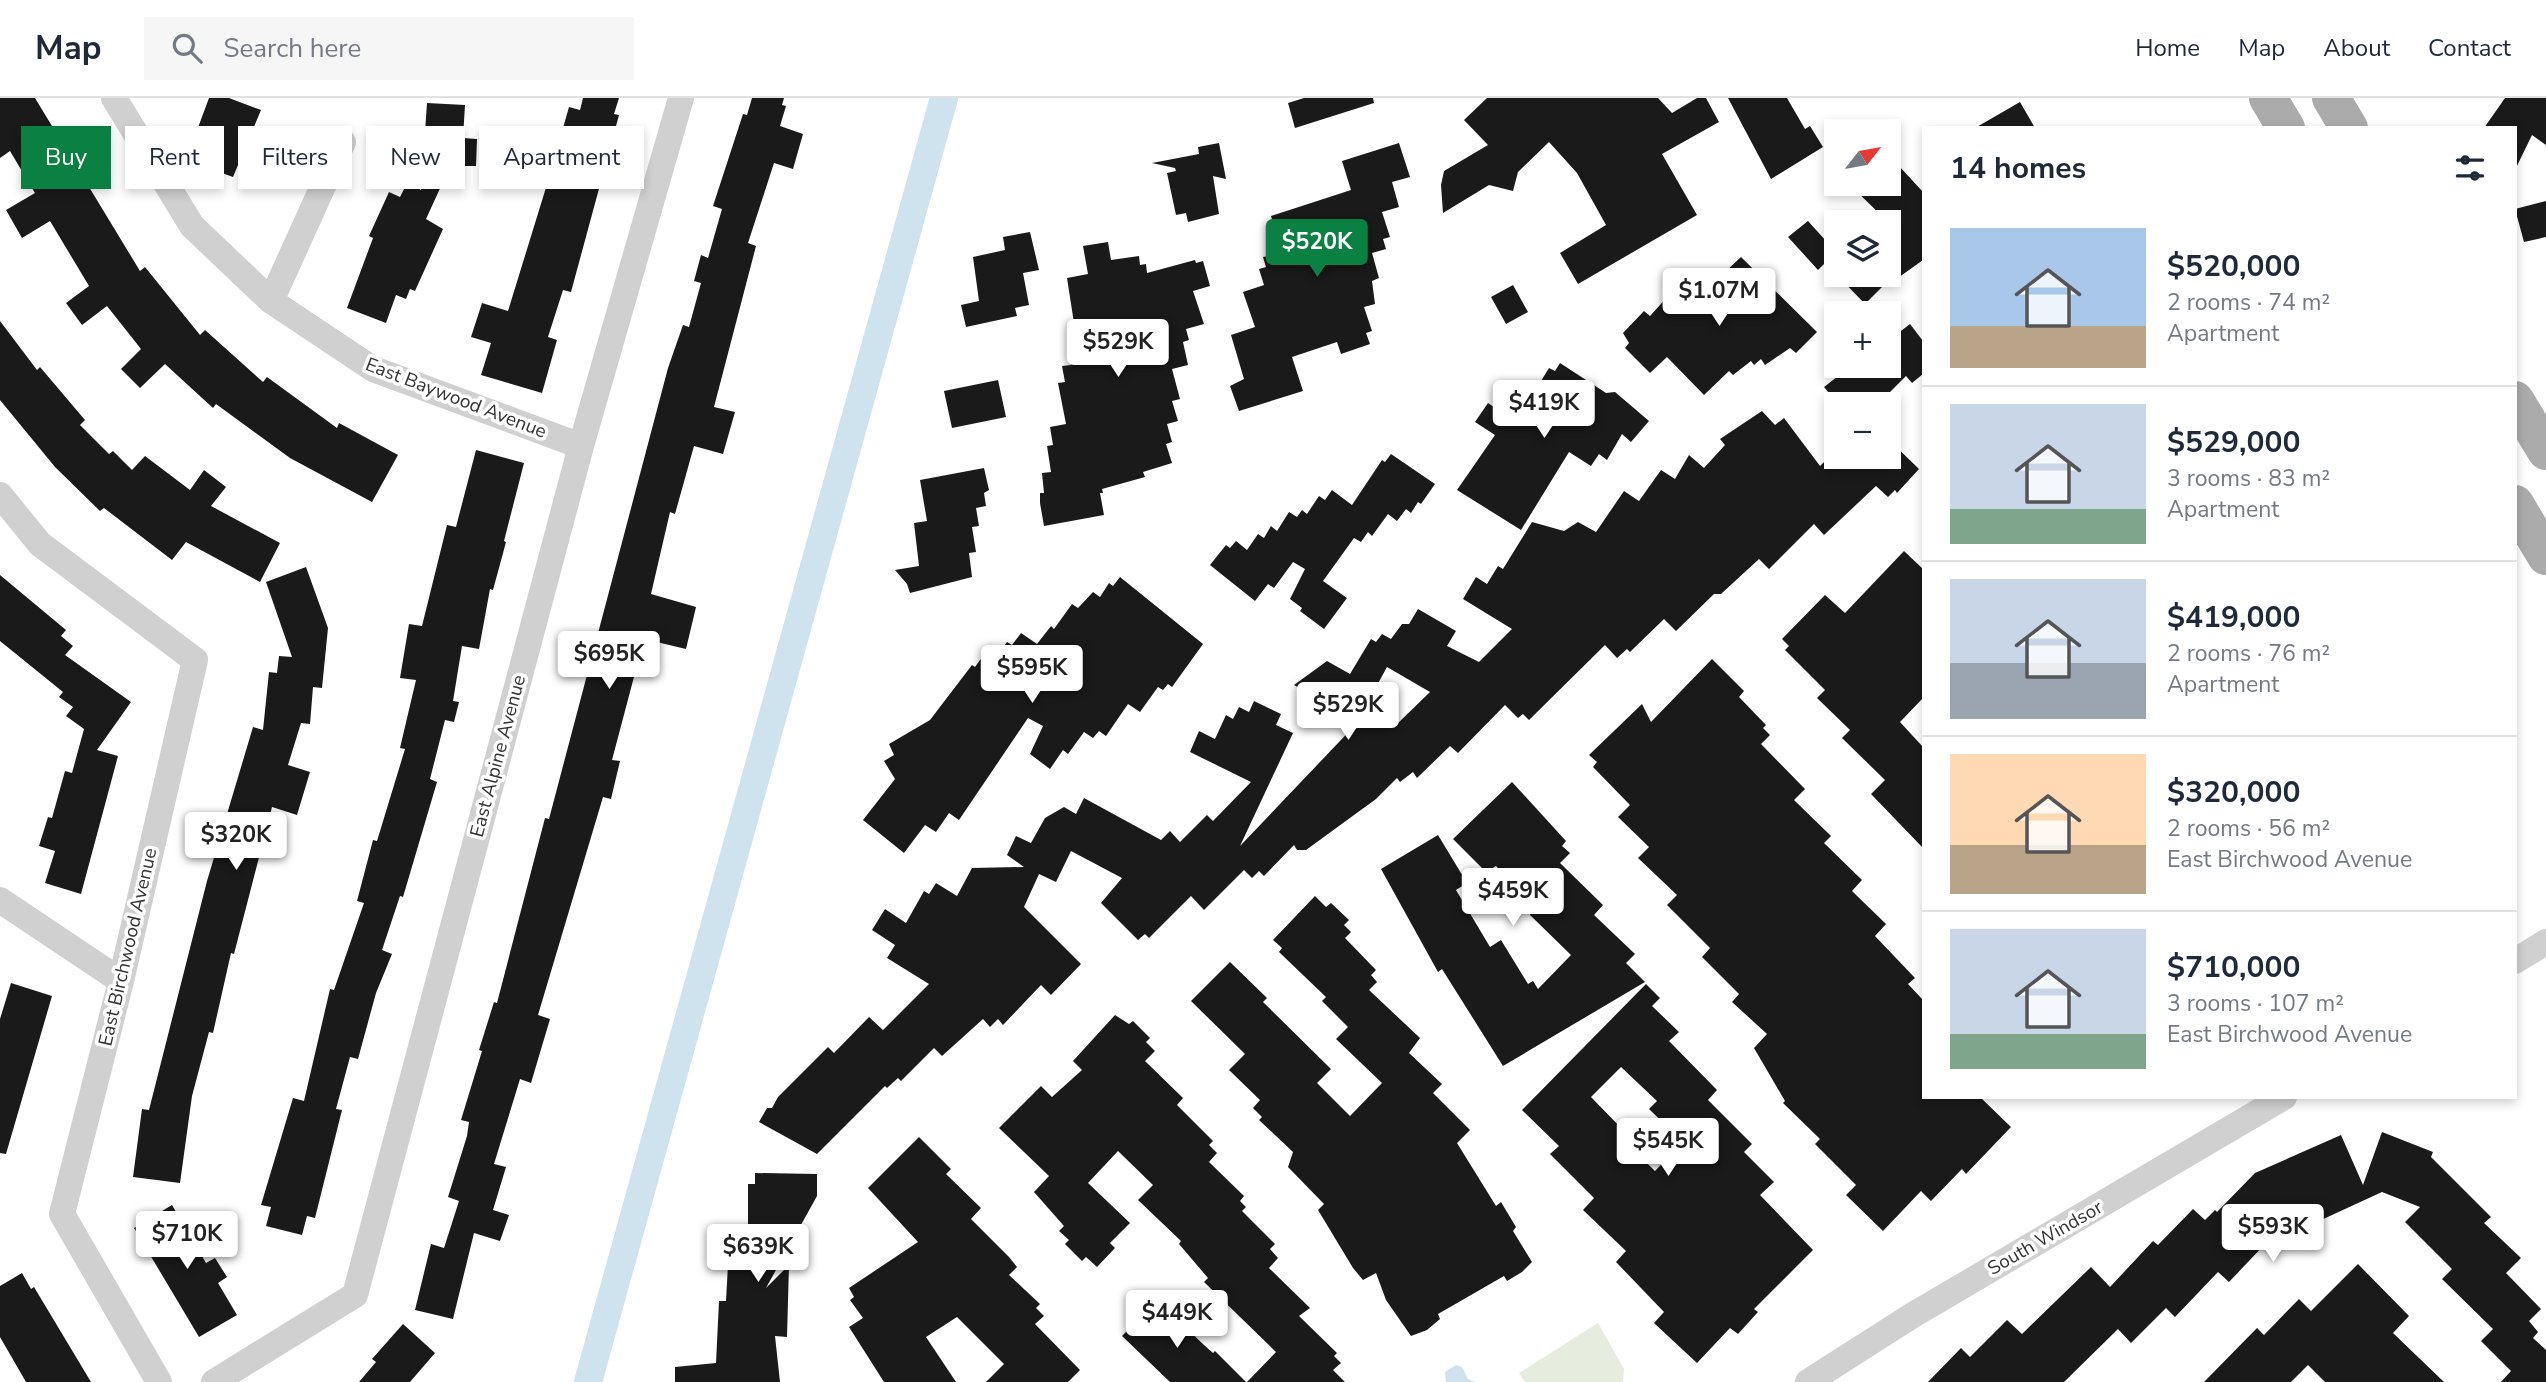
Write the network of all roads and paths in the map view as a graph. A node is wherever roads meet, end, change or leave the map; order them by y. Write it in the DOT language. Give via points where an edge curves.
graph roads {
  1 [pos="114,98"];
  2 [pos="681,98"];
  3 [pos="2268,98"];
  4 [pos="2331,98"];
  5 [pos="2285,126"];
  6 [pos="2348,126"];
  7 [pos="322,189"];
  8 [pos="271,301"];
  9 [pos="2517,403"];
  10 [pos="581,446"];
  11 [pos="2546,451"];
  12 [pos="0,495"];
  13 [pos="2517,507"];
  14 [pos="2546,556"];
  15 [pos="0,901"];
  16 [pos="2546,942"];
  17 [pos="2517,960"];
  18 [pos="121,981"];
  19 [pos="2281,1099"];
  20 [pos="159,1382"];
  21 [pos="214,1382"];
  22 [pos="1808,1382"];
  1 -- 8 [label="street, East Baywood Avenue" via="192,226"];
  2 -- 10 [label="street, East Alpine Avenue"];
  3 -- 5 [label="main road"];
  4 -- 6 [label="main road"];
  7 -- 8 [label="street"];
  8 -- 10 [label="street, East Baywood Avenue" via="373,369"];
  9 -- 11 [label="main road"];
  10 -- 21 [label="street, East Alpine Avenue" via="355,1295"];
  12 -- 18 [label="street, East Birchwood Avenue" via="40,544 195,660"];
  13 -- 14 [label="main road"];
  15 -- 18 [label="street"];
  16 -- 17 [label="street"];
  18 -- 20 [label="street, East Birchwood Avenue" via="62,1214"];
  19 -- 22 [label="street, South Windsor" via="1913,1315"];
}
